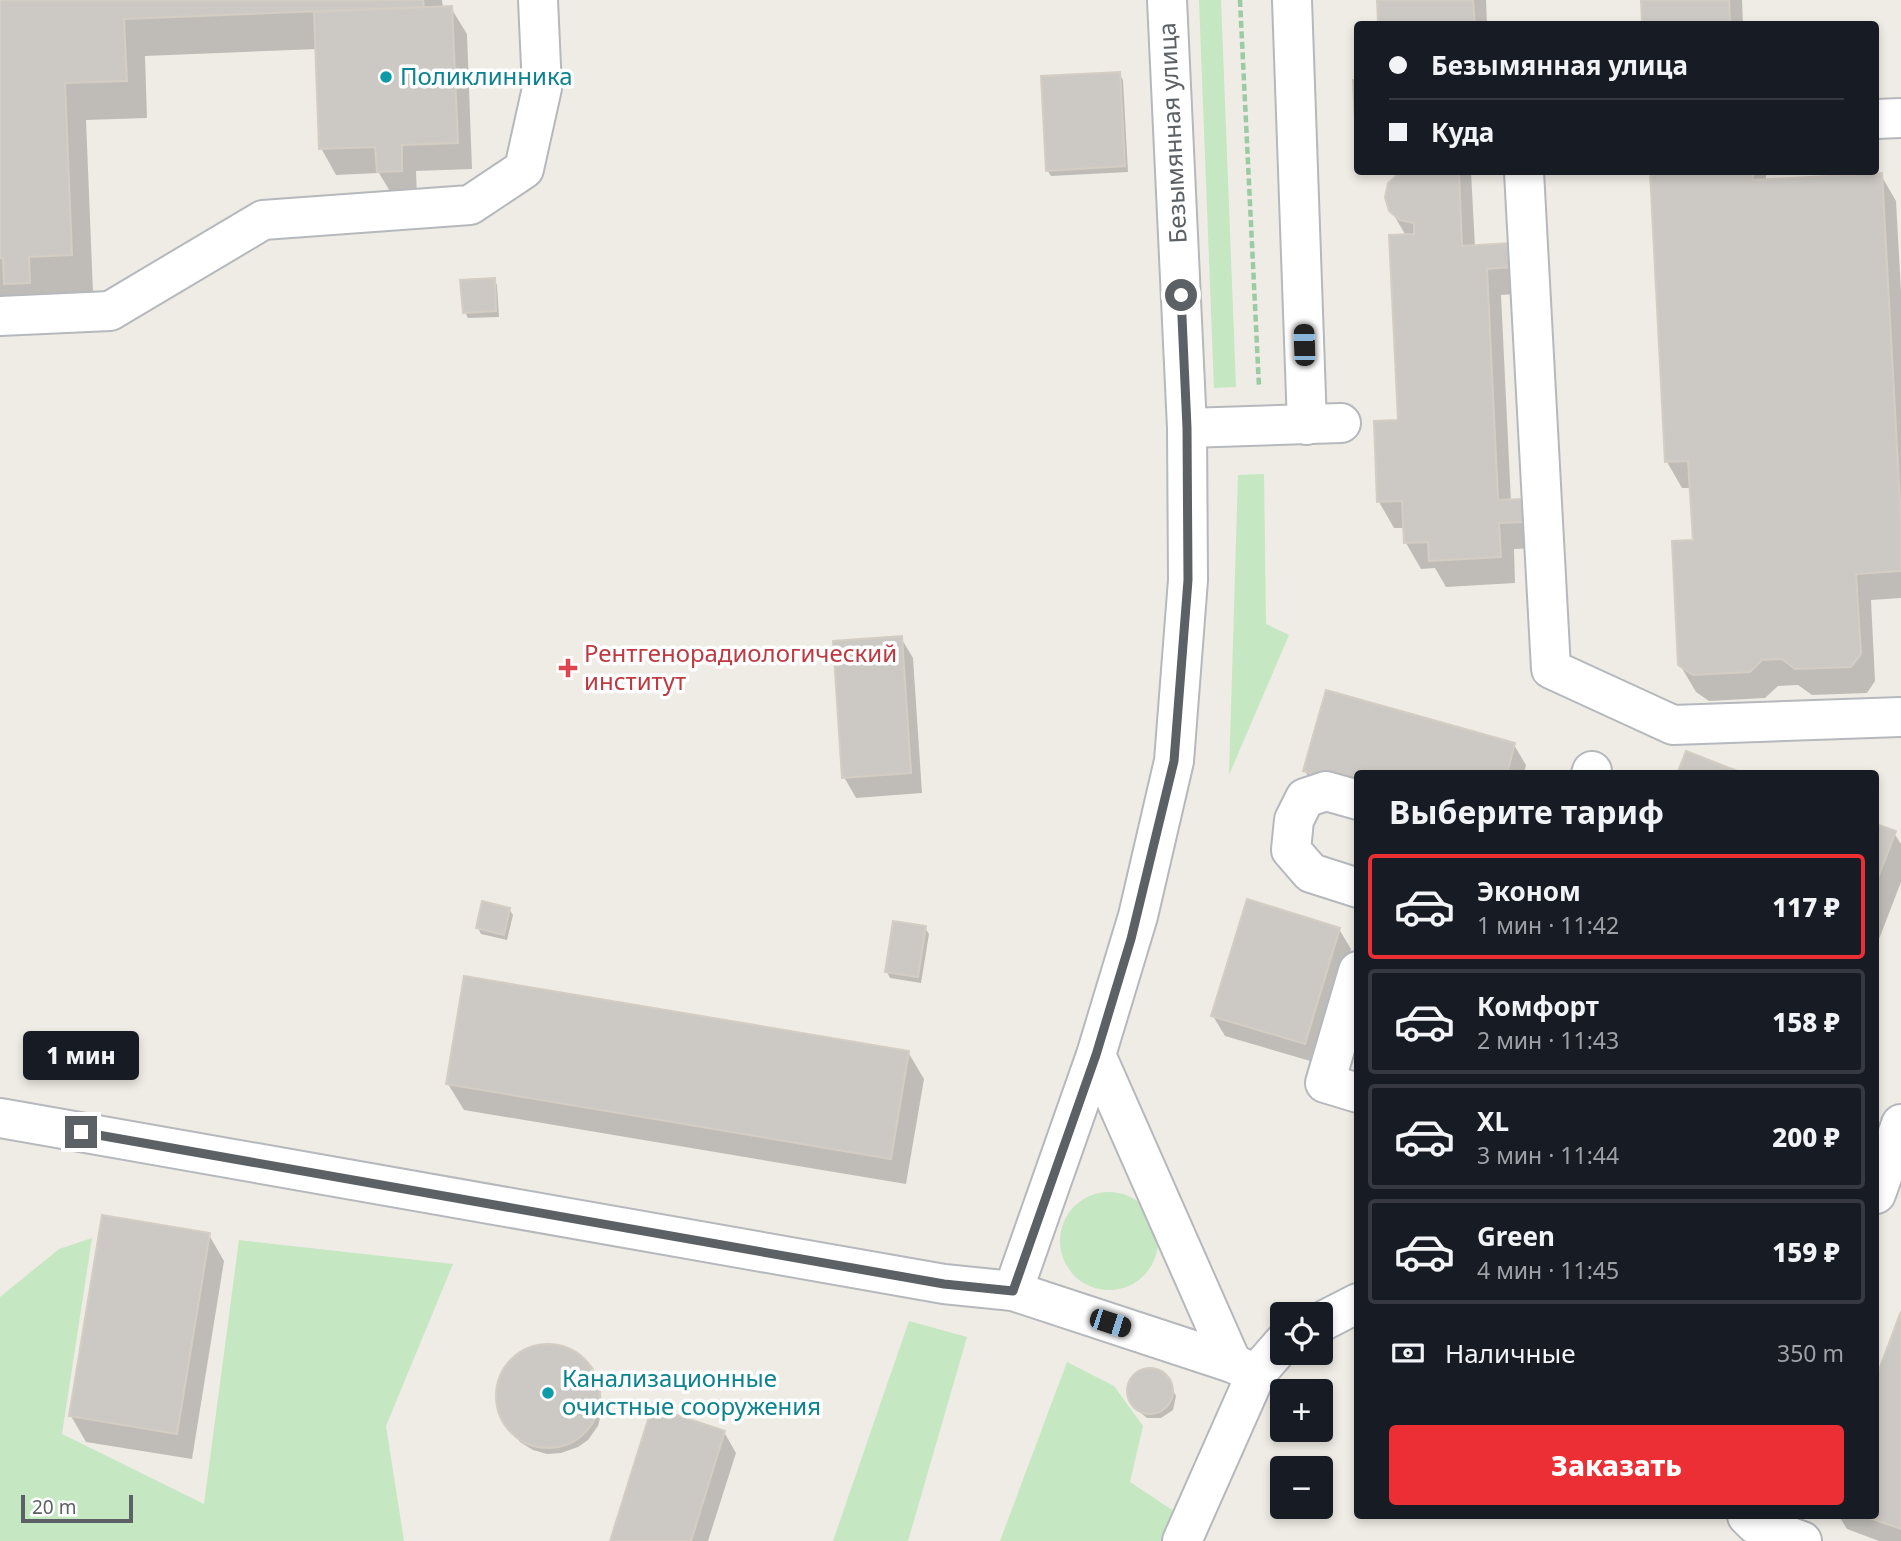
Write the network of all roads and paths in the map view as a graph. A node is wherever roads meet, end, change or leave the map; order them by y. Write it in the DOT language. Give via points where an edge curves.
graph roads {
  1 [pos="538,0"];
  2 [pos="1167,0"];
  3 [pos="1292,0"];
  4 [pos="1901,118"];
  5 [pos="1879,119"];
  6 [pos="1524,175"];
  7 [pos="0,316"];
  8 [pos="1187,428"];
  9 [pos="1901,717"];
  10 [pos="1354,799"];
  11 [pos="1354,887"];
  12 [pos="1354,985"];
  13 [pos="1096,1055"];
  14 [pos="1354,1092"];
  15 [pos="0,1118"];
  16 [pos="1901,1124"];
  17 [pos="1879,1186"];
  18 [pos="1013,1291"];
  19 [pos="1354,1305"];
  20 [pos="1333,1316"];
  21 [pos="1270,1352"];
  22 [pos="1244,1369"];
  23 [pos="1752,1524"];
  24 [pos="1182,1541"];
  25 [pos="1802,1541"];
  1 -- 7 [label="street" via="541,88 524,169 470,205 263,220 110,311"];
  2 -- 8 [label="street, Безымянная улица"];
  3 -- 8 [label="street" via="1324,424"];
  4 -- 5 [label="street"];
  6 -- 9 [label="street" via="1551,669 1673,725"];
  8 -- 13 [label="street, Безымянная улица" via="1188,580 1174,761 1138,916"];
  10 -- 11 [label="street" via="1326,791 1305,798 1294,820 1291,850 1311,873"];
  12 -- 14 [label="street" via="1325,1083"];
  13 -- 18 [label="street, Безымянная улица"];
  13 -- 22 [label="street"];
  15 -- 18 [label="street" via="944,1284"];
  16 -- 17 [label="street"];
  18 -- 22 [label="street"];
  19 -- 20 [label="street"];
  21 -- 22 [label="street"];
  22 -- 24 [label="street"];
  23 -- 25 [label="street"];
}
